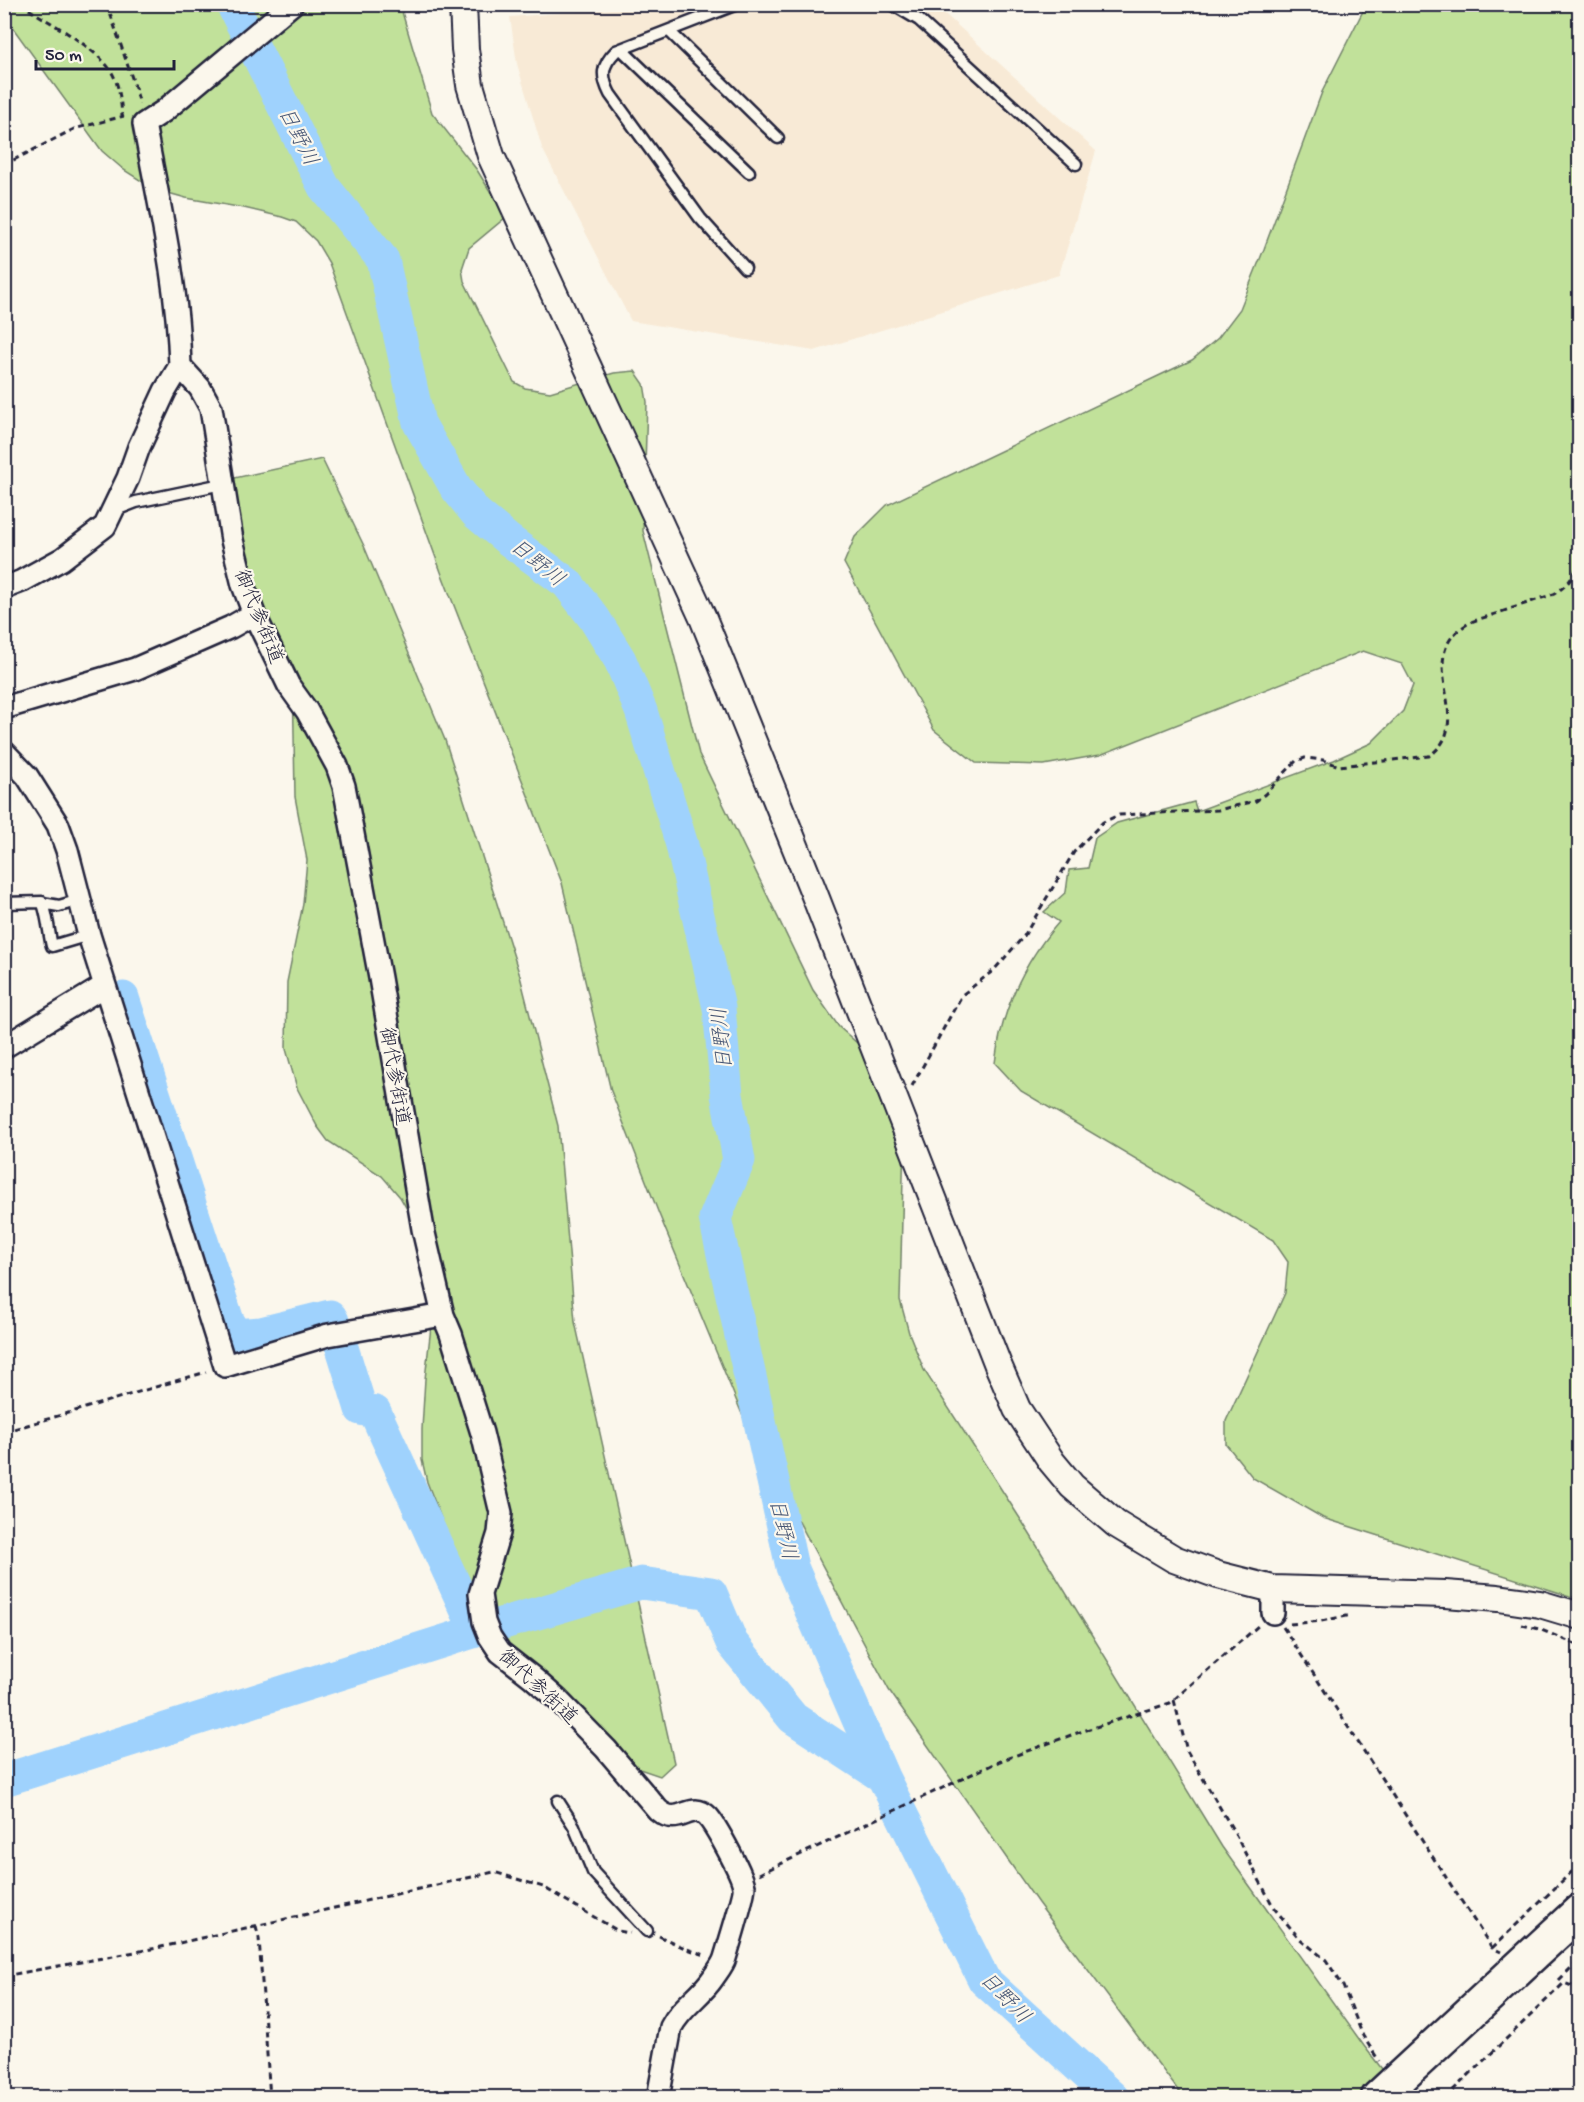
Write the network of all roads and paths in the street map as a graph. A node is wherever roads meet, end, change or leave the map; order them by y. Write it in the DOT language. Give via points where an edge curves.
graph roads {
  1 [pos="20,4"];
  2 [pos="107,4"];
  3 [pos="292,4"];
  4 [pos="463,4"];
  5 [pos="736,4"];
  6 [pos="891,4"];
  7 [pos="669,31"];
  8 [pos="621,49"];
  9 [pos="122,116"];
  10 [pos="143,119"];
  11 [pos="778,138"];
  12 [pos="1076,164"];
  13 [pos="4,165"];
  14 [pos="749,172"];
  15 [pos="745,268"];
  16 [pos="180,366"];
  17 [pos="222,484"];
  18 [pos="113,511"];
  19 [pos="1580,556"];
  20 [pos="4,588"];
  21 [pos="254,614"];
  22 [pos="4,708"];
  23 [pos="4,752"];
  24 [pos="80,900"];
  25 [pos="4,903"];
  26 [pos="42,903"];
  27 [pos="89,936"];
  28 [pos="104,986"];
  29 [pos="4,1047"];
  30 [pos="898,1111"];
  31 [pos="443,1315"];
  32 [pos="225,1366"];
  33 [pos="4,1432"];
  34 [pos="1273,1601"];
  35 [pos="1359,1613"];
  36 [pos="1580,1616"];
  37 [pos="1514,1624"];
  38 [pos="1580,1646"];
  39 [pos="1174,1700"];
  40 [pos="558,1801"];
  41 [pos="1580,1864"];
  42 [pos="744,1888"];
  43 [pos="1580,1911"];
  44 [pos="256,1926"];
  45 [pos="647,1931"];
  46 [pos="1492,1948"];
  47 [pos="1505,1954"];
  48 [pos="1580,1959"];
  49 [pos="724,1960"];
  50 [pos="4,1976"];
  51 [pos="1553,1977"];
  52 [pos="1559,1980"];
  53 [pos="1564,1983"];
  54 [pos="1580,1989"];
  55 [pos="1380,2082"];
  56 [pos="270,2097"];
  57 [pos="658,2097"];
  58 [pos="1445,2097"];
  1 -- 9 [label="path" via="103,62 119,92"];
  2 -- 10 [label="path"];
  3 -- 10 [label="street" via="164,111"];
  4 -- 30 [label="street" via="470,85 491,156 703,618"];
  5 -- 7 [label="lane"];
  6 -- 12 [label="lane" via="919,20"];
  7 -- 8 [label="lane"];
  7 -- 11 [label="lane"];
  8 -- 14 [label="lane"];
  8 -- 15 [label="lane" via="604,68 603,81 610,94 700,218"];
  9 -- 10 [label="path"];
  9 -- 13 [label="path" via="74,129"];
  10 -- 16 [label="street" via="172,276"];
  16 -- 17 [label="street, 御代参街道" via="200,388 211,408"];
  16 -- 18 [label="street" via="139,447"];
  17 -- 18 [label="lane" via="135,502"];
  17 -- 21 [label="street, 御代参街道" via="243,585"];
  18 -- 20 [label="street" via="105,526 62,559"];
  19 -- 30 [label="path" via="1577,571 1566,587 1466,624 1453,636 1444,649 1442,661 1450,724 1446,738 1429,756 1339,766 1305,758 1296,761 1256,801 1218,810 1119,814 1103,822 1074,852 1024,936 994,970 962,995"];
  21 -- 22 [label="street" via="135,669"];
  21 -- 31 [label="street, 御代参街道" via="289,686 337,766 344,786 423,1229"];
  23 -- 24 [label="street" via="27,776 58,825"];
  24 -- 26 [label="lane" via="59,906"];
  24 -- 27 [label="street"];
  25 -- 26 [label="lane"];
  26 -- 27 [label="lane" via="52,946"];
  27 -- 28 [label="street"];
  28 -- 29 [label="street"];
  28 -- 32 [label="street"];
  30 -- 34 [label="street" via="1017,1409 1052,1462 1108,1518 1164,1553"];
  31 -- 32 [label="street" via="328,1335"];
  31 -- 42 [label="street, 御代参街道" via="482,1433 501,1513 499,1533 480,1594 487,1630 500,1652 606,1749 664,1816 676,1818 698,1811 708,1818"];
  32 -- 33 [label="path"];
  34 -- 36 [label="street" via="1445,1594 1540,1604"];
  34 -- 39 [label="path"];
  35 -- 46 [label="path" via="1281,1624"];
  37 -- 38 [label="path" via="1539,1629"];
  39 -- 42 [label="path" via="1000,1761 756,1875"];
  39 -- 55 [label="path" via="1187,1751 1274,1908 1299,1938 1326,1960 1343,1986"];
  40 -- 45 [label="lane" via="574,1826 593,1872"];
  41 -- 46 [label="path"];
  42 -- 49 [label="street"];
  43 -- 55 [label="highway"];
  44 -- 45 [label="path" via="494,1872 543,1887 618,1931"];
  44 -- 50 [label="path"];
  44 -- 56 [label="path" via="260,1938"];
  45 -- 49 [label="path"];
  46 -- 47 [label="path"];
  48 -- 52 [label="path"];
  49 -- 57 [label="street" via="712,1980 671,2026"];
  51 -- 52 [label="path"];
  52 -- 53 [label="path"];
  53 -- 54 [label="path"];
  53 -- 58 [label="path"];
}
